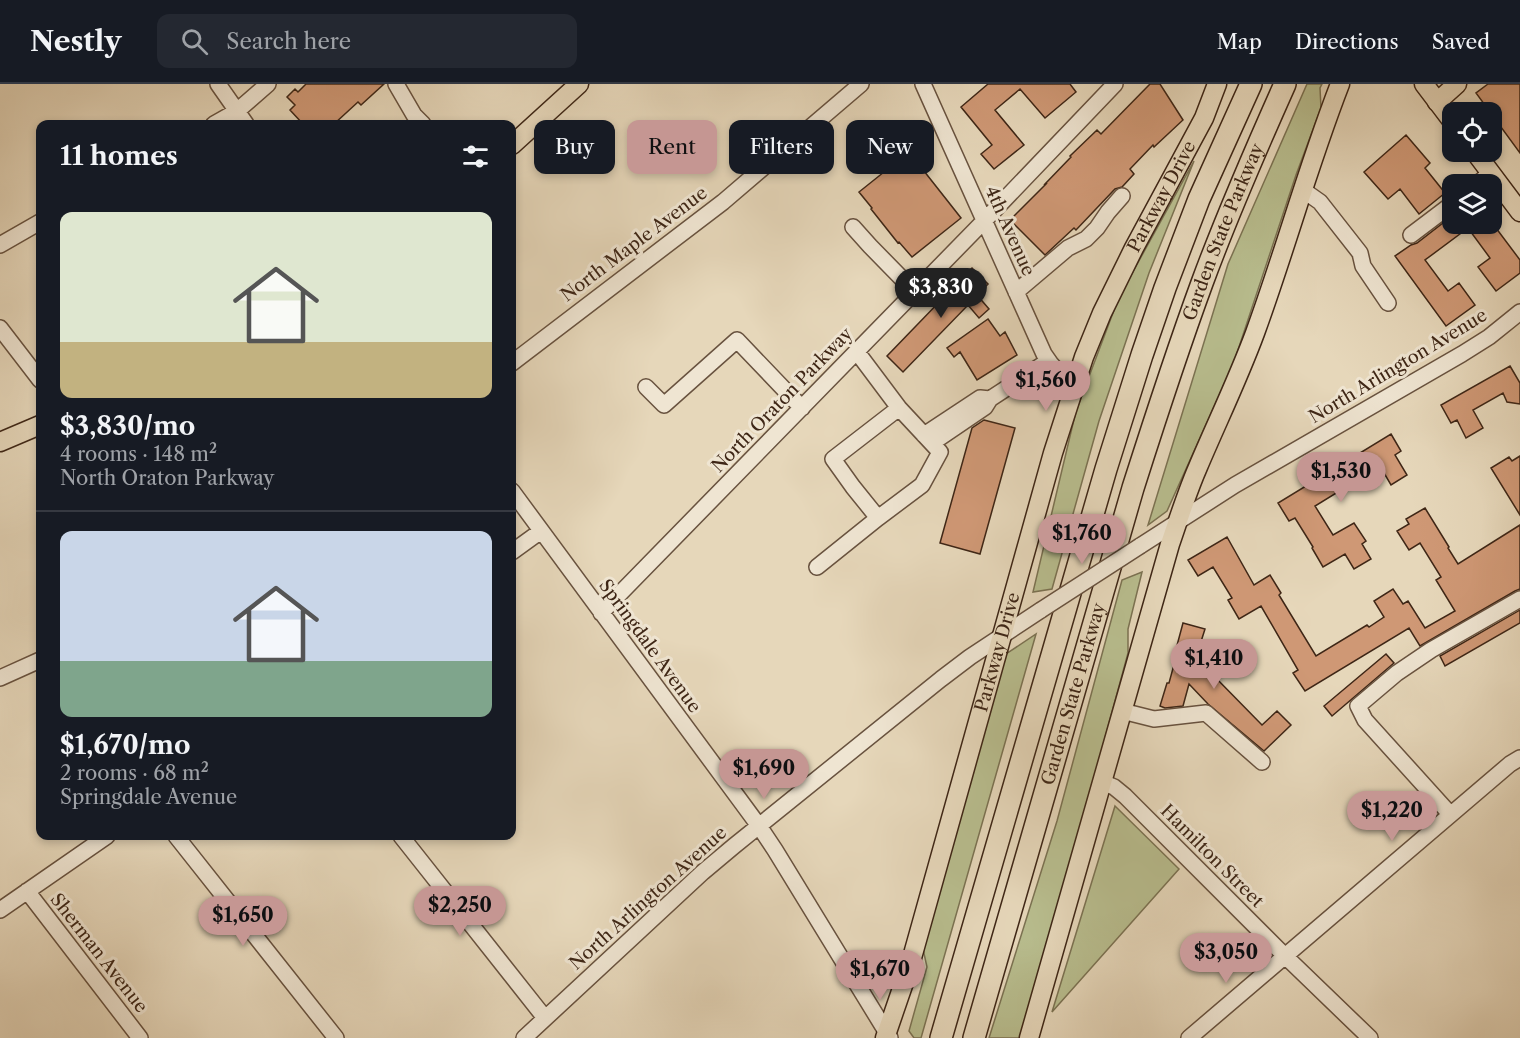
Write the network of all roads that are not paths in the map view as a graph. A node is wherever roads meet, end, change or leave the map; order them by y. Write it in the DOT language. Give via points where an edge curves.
graph roads {
  1 [pos="218,84"];
  2 [pos="268,84"];
  3 [pos="396,84"];
  4 [pos="579,84"];
  5 [pos="861,84"];
  6 [pos="923,84"];
  7 [pos="1217,84"];
  8 [pos="1251,84"];
  9 [pos="1285,84"];
  10 [pos="1340,84"];
  11 [pos="1424,84"];
  12 [pos="1457,84"];
  13 [pos="1112,85"];
  14 [pos="1437,102"];
  15 [pos="1442,108"];
  16 [pos="237,111"];
  17 [pos="221,120"];
  18 [pos="243,120"];
  19 [pos="419,120"];
  20 [pos="516,141"];
  21 [pos="1303,190"];
  22 [pos="1122,196"];
  23 [pos="1502,196"];
  24 [pos="1442,212"];
  25 [pos="1520,212"];
  26 [pos="984,221"];
  27 [pos="36,224"];
  28 [pos="854,227"];
  29 [pos="1412,235"];
  30 [pos="0,245"];
  31 [pos="915,292"];
  32 [pos="1016,292"];
  33 [pos="1388,303"];
  34 [pos="1520,312"];
  35 [pos="0,328"];
  36 [pos="857,352"];
  37 [pos="516,360"];
  38 [pos="1048,361"];
  39 [pos="36,375"];
  40 [pos="1075,383"];
  41 [pos="646,387"];
  42 [pos="802,408"];
  43 [pos="899,408"];
  44 [pos="36,426"];
  45 [pos="928,439"];
  46 [pos="0,442"];
  47 [pos="516,497"];
  48 [pos="878,518"];
  49 [pos="1177,522"];
  50 [pos="541,531"];
  51 [pos="516,549"];
  52 [pos="818,567"];
  53 [pos="1520,599"];
  54 [pos="602,613"];
  55 [pos="1002,636"];
  56 [pos="36,662"];
  57 [pos="0,678"];
  58 [pos="1122,711"];
  59 [pos="1520,759"];
  60 [pos="1262,762"];
  61 [pos="1102,782"];
  62 [pos="1450,814"];
  63 [pos="759,826"];
  64 [pos="101,840"];
  65 [pos="179,840"];
  66 [pos="404,840"];
  67 [pos="27,891"];
  68 [pos="0,910"];
  69 [pos="1284,955"];
  70 [pos="545,1018"];
  71 [pos="888,1036"];
  72 [pos="140,1038"];
  73 [pos="336,1038"];
  74 [pos="524,1038"];
  75 [pos="941,1038"];
  76 [pos="974,1038"];
  77 [pos="1029,1038"];
  78 [pos="1189,1038"];
  79 [pos="1370,1038"];
  1 -- 16 [label="street"];
  2 -- 16 [label="street"];
  3 -- 19 [label="street"];
  4 -- 20 [label="main road"];
  5 -- 37 [label="street, North Maple Avenue" via="723,202"];
  6 -- 26 [label="street, 4th Avenue"];
  7 -- 40 [label="main road, Parkway Drive" via="1204,118 1102,313"];
  8 -- 75 [label="highway, Garden State Parkway" via="1185,236 1127,400"];
  9 -- 76 [label="highway, Garden State Parkway" via="1218,239 1159,406"];
  10 -- 21 [label="main road"];
  11 -- 14 [label="main road"];
  12 -- 14 [label="main road"];
  13 -- 26 [label="street, North Oraton Parkway"];
  14 -- 15 [label="main road"];
  16 -- 17 [label="street"];
  16 -- 18 [label="street"];
  21 -- 33 [label="street" via="1320,202 1360,253 1363,266"];
  21 -- 49 [label="main road" via="1255,334"];
  22 -- 32 [label="street" via="1086,239 1068,248"];
  23 -- 25 [label="main road"];
  24 -- 29 [label="street"];
  26 -- 31 [label="street, North Oraton Parkway"];
  26 -- 32 [label="street, 4th Avenue"];
  27 -- 30 [label="street"];
  28 -- 31 [label="street"];
  31 -- 36 [label="street, North Oraton Parkway"];
  32 -- 38 [label="street, 4th Avenue"];
  34 -- 49 [label="street, North Arlington Avenue" via="1462,354"];
  35 -- 39 [label="street"];
  36 -- 42 [label="street, North Oraton Parkway"];
  36 -- 43 [label="street"];
  38 -- 40 [label="street, 4th Avenue"];
  38 -- 45 [label="street" via="990,399 980,398"];
  40 -- 55 [label="main road, Parkway Drive"];
  41 -- 42 [label="street" via="664,405 737,340"];
  42 -- 54 [label="street, North Oraton Parkway"];
  43 -- 45 [label="street"];
  43 -- 48 [label="street" via="833,459"];
  44 -- 46 [label="main road"];
  45 -- 48 [label="street" via="940,452 922,485"];
  47 -- 50 [label="street, Springdale Avenue"];
  48 -- 52 [label="street"];
  49 -- 55 [label="street, North Arlington Avenue, bridge"];
  49 -- 58 [label="main road"];
  50 -- 51 [label="street"];
  50 -- 54 [label="street, Springdale Avenue"];
  53 -- 62 [label="street" via="1431,650 1358,706 1365,720"];
  54 -- 63 [label="street, Springdale Avenue"];
  55 -- 63 [label="street, North Arlington Avenue" via="941,679"];
  55 -- 71 [label="main road, Parkway Drive"];
  56 -- 57 [label="street"];
  58 -- 60 [label="street" via="1154,719 1206,713"];
  58 -- 61 [label="main road"];
  59 -- 62 [label="street"];
  61 -- 69 [label="street, Hamilton Street" via="1125,796"];
  61 -- 77 [label="main road"];
  62 -- 69 [label="street"];
  63 -- 70 [label="street, North Arlington Avenue" via="703,872"];
  63 -- 71 [label="street, Springdale Avenue"];
  64 -- 67 [label="street"];
  65 -- 73 [label="street"];
  66 -- 70 [label="street"];
  67 -- 68 [label="street"];
  67 -- 72 [label="street, Sherman Avenue"];
  69 -- 78 [label="street"];
  69 -- 79 [label="street, Hamilton Street"];
  70 -- 74 [label="street, North Arlington Avenue"];
}
